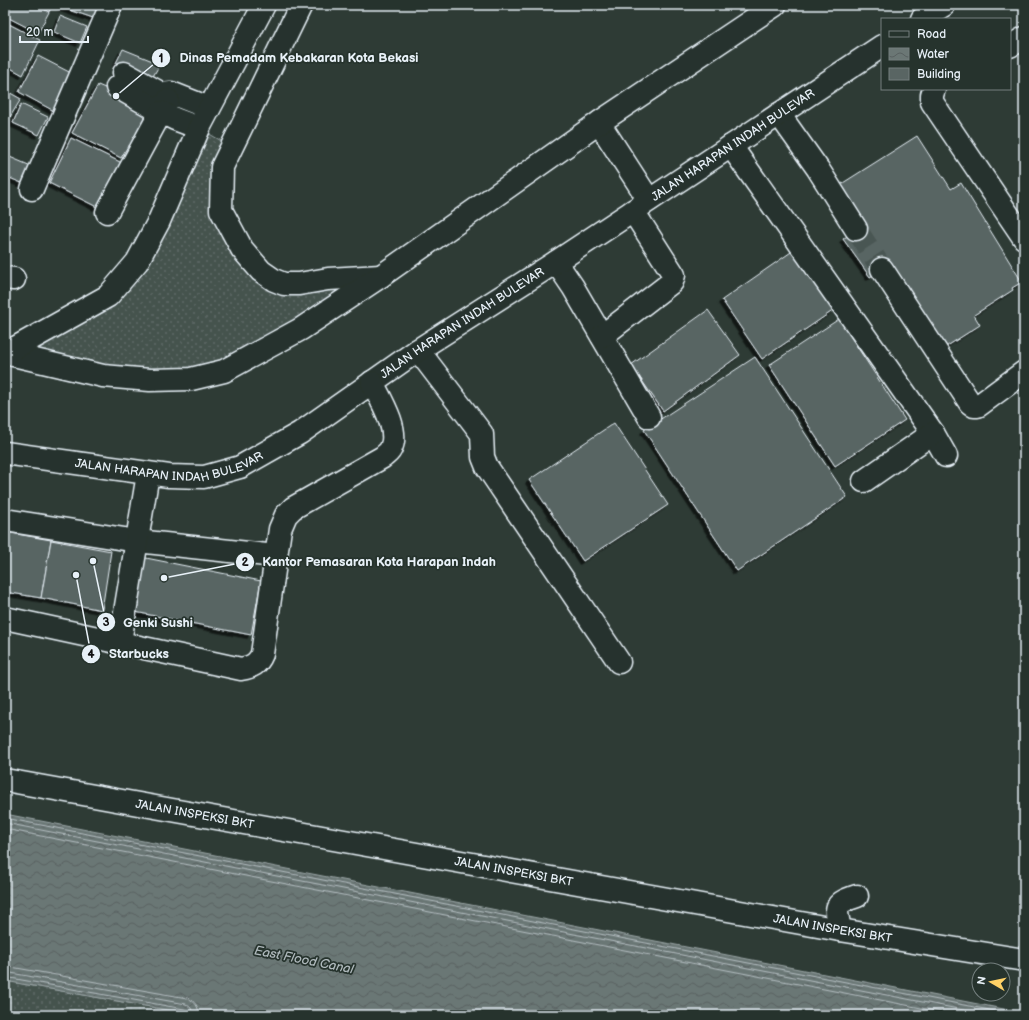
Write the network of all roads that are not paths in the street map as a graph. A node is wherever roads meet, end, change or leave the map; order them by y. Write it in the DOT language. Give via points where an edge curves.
graph roads {
  1 [pos="110,5"];
  2 [pos="264,5"];
  3 [pos="301,5"];
  4 [pos="775,5"];
  5 [pos="944,5"];
  6 [pos="925,18"];
  7 [pos="1024,38"];
  8 [pos="1011,45"];
  9 [pos="881,47"];
  10 [pos="120,80"];
  11 [pos="934,90"];
  12 [pos="166,103"];
  13 [pos="209,108"];
  14 [pos="779,114"];
  15 [pos="601,126"];
  16 [pos="199,128"];
  17 [pos="731,146"];
  18 [pos="32,189"];
  19 [pos="640,198"];
  20 [pos="107,212"];
  21 [pos="856,229"];
  22 [pos="1024,238"];
  23 [pos="556,262"];
  24 [pos="882,269"];
  25 [pos="381,276"];
  26 [pos="602,336"];
  27 [pos="418,350"];
  28 [pos="5,353"];
  29 [pos="1024,372"];
  30 [pos="372,382"];
  31 [pos="649,417"];
  32 [pos="933,433"];
  33 [pos="5,453"];
  34 [pos="946,456"];
  35 [pos="148,474"];
  36 [pos="864,480"];
  37 [pos="5,520"];
  38 [pos="137,541"];
  39 [pos="276,556"];
  40 [pos="5,618"];
  41 [pos="120,642"];
  42 [pos="619,662"];
  43 [pos="5,780"];
  44 [pos="857,896"];
  45 [pos="840,930"];
  46 [pos="1024,960"];
  1 -- 18 [label="street"];
  2 -- 13 [label="street"];
  3 -- 25 [label="street" via="222,167 221,210 242,249 261,271 274,280 284,284 299,284 328,279"];
  4 -- 15 [label="street"];
  5 -- 6 [label="street"];
  7 -- 8 [label="street"];
  9 -- 14 [label="street, JALAN HARAPAN INDAH BULEVAR"];
  10 -- 12 [label="street"];
  11 -- 22 [label="street" via="932,102"];
  12 -- 13 [label="street"];
  12 -- 16 [label="street" via="175,119"];
  12 -- 20 [label="street"];
  13 -- 16 [label="street"];
  14 -- 17 [label="street, JALAN HARAPAN INDAH BULEVAR"];
  14 -- 21 [label="street"];
  15 -- 19 [label="street"];
  15 -- 25 [label="street"];
  16 -- 28 [label="street" via="158,222 137,262 108,296"];
  17 -- 19 [label="street, JALAN HARAPAN INDAH BULEVAR"];
  17 -- 32 [label="street"];
  19 -- 23 [label="street, JALAN HARAPAN INDAH BULEVAR"];
  19 -- 26 [label="street" via="674,275 672,282"];
  23 -- 26 [label="street"];
  23 -- 27 [label="street, JALAN HARAPAN INDAH BULEVAR"];
  24 -- 29 [label="street" via="974,406 978,406"];
  25 -- 28 [label="street" via="301,329 224,371 191,379 150,380 103,376"];
  26 -- 31 [label="street"];
  27 -- 30 [label="street, JALAN HARAPAN INDAH BULEVAR"];
  27 -- 42 [label="street" via="482,434 483,457 487,467"];
  30 -- 35 [label="street, JALAN HARAPAN INDAH BULEVAR" via="300,433 240,467 204,477"];
  30 -- 39 [label="street" via="392,427 392,447 383,457 293,508 286,515 280,529"];
  32 -- 34 [label="street"];
  32 -- 36 [label="street"];
  33 -- 35 [label="street, JALAN HARAPAN INDAH BULEVAR"];
  35 -- 38 [label="street"];
  37 -- 38 [label="street"];
  38 -- 39 [label="street"];
  38 -- 41 [label="street"];
  39 -- 41 [label="street" via="262,654 254,666 241,669"];
  40 -- 41 [label="street"];
  43 -- 45 [label="street, JALAN INSPEKSI BKT"];
  44 -- 45 [label="street" via="842,900 837,907"];
  45 -- 46 [label="street, JALAN INSPEKSI BKT"];
}
